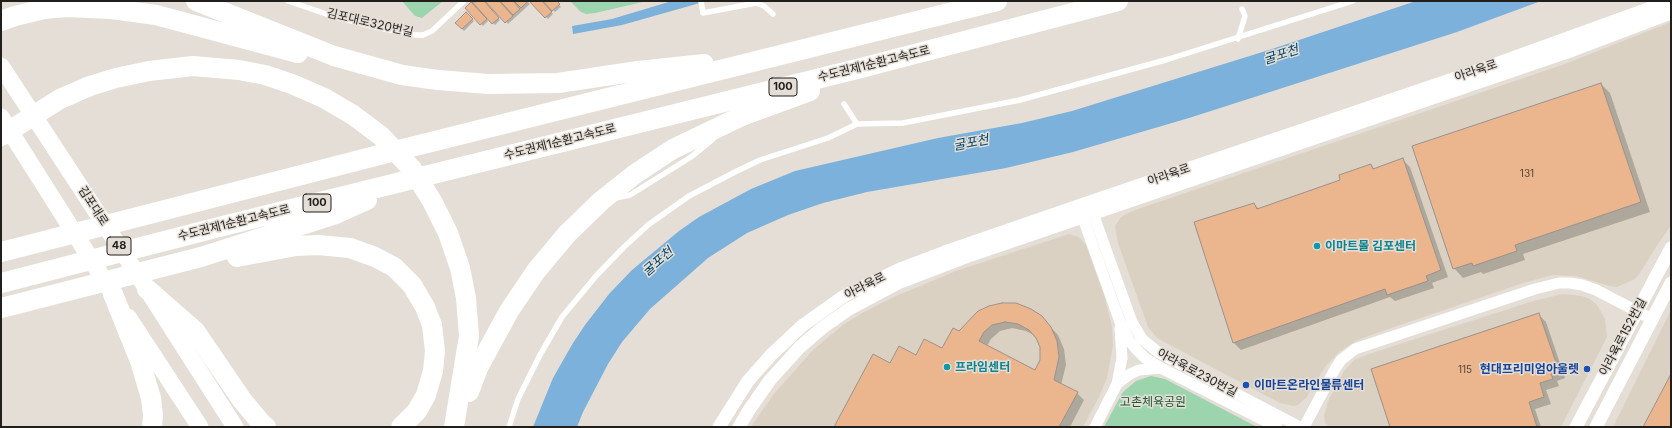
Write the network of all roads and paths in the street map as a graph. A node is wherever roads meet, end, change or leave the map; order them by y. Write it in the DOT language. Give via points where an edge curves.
graph roads {
  1 [pos="196,1"];
  2 [pos="288,1"];
  3 [pos="464,1"];
  4 [pos="701,1"];
  5 [pos="997,1"];
  6 [pos="1118,1"];
  7 [pos="1353,1"];
  8 [pos="1670,1"];
  9 [pos="1242,9"];
  10 [pos="1671,13"];
  11 [pos="773,14"];
  12 [pos="1,21"];
  13 [pos="1238,38"];
  14 [pos="776,57"];
  15 [pos="1,66"];
  16 [pos="862,68"];
  17 [pos="402,75"];
  18 [pos="844,104"];
  19 [pos="1,118"];
  20 [pos="857,124"];
  21 [pos="1,136"];
  22 [pos="415,179"];
  23 [pos="1086,209"];
  24 [pos="1671,248"];
  25 [pos="1,252"];
  26 [pos="236,252"];
  27 [pos="1671,282"];
  28 [pos="1,283"];
  29 [pos="147,289"];
  30 [pos="113,294"];
  31 [pos="8,311"];
  32 [pos="1637,311"];
  33 [pos="1652,319"];
  34 [pos="1120,322"];
  35 [pos="1161,368"];
  36 [pos="1117,384"];
  37 [pos="152,427"];
  38 [pos="200,427"];
  39 [pos="235,427"];
  40 [pos="266,427"];
  41 [pos="402,427"];
  42 [pos="455,427"];
  43 [pos="509,427"];
  44 [pos="719,427"];
  45 [pos="739,427"];
  46 [pos="1095,427"];
  47 [pos="1277,427"];
  48 [pos="1300,427"];
  49 [pos="1304,427"];
  50 [pos="1576,427"];
  51 [pos="1596,427"];
  1 -- 17 [label="highway" via="334,56"];
  2 -- 3 [label="lane, 김포대로320번길" via="335,17 415,35 432,31"];
  4 -- 11 [label="lane" via="704,13 756,3"];
  5 -- 14 [label="highway"];
  6 -- 16 [label="highway, 수도권제1순환고속도로 / 100"];
  7 -- 13 [label="lane"];
  8 -- 23 [label="street, 아라육로"];
  9 -- 13 [label="lane" via="1245,16"];
  10 -- 23 [label="street, 아라육로" via="1558,55"];
  12 -- 17 [label="highway" via="44,9 112,8 156,15 319,59"];
  13 -- 20 [label="lane" via="1020,100 903,123"];
  14 -- 17 [label="highway" via="638,71 558,83 481,84"];
  14 -- 25 [label="highway" via="417,145"];
  15 -- 29 [label="main road, 김포대로 / 48"];
  16 -- 22 [label="highway, 수도권제1순환고속도로 / 100"];
  16 -- 42 [label="highway" via="800,96 744,115 673,149 601,202 562,240 508,311 478,368"];
  18 -- 20 [label="lane"];
  19 -- 30 [label="main road, 48"];
  20 -- 43 [label="lane" via="828,138 747,166 689,196 648,225 608,263 562,317 530,373"];
  21 -- 42 [label="highway" via="60,99 90,86 149,70 193,66 265,75 324,98 353,115 381,136 412,170 448,233 460,268 466,298 469,336"];
  22 -- 26 [label="highway" via="336,214"];
  22 -- 28 [label="highway, 수도권제1순환고속도로 / 100"];
  23 -- 34 [label="street, 아라육로230번길"];
  23 -- 44 [label="street, 아라육로" via="938,254 844,296 803,325 771,355 748,381"];
  23 -- 45 [label="street, 아라육로" via="898,283 849,309 822,328 784,364 761,392"];
  23 -- 48 [label="street, 아라육로230번길" via="1132,322 1142,339 1159,353"];
  24 -- 32 [label="street, 아라육로152번길"];
  26 -- 31 [label="highway" via="201,257 77,288"];
  26 -- 41 [label="highway" via="318,245 350,248 375,257 394,268 412,285 432,325 435,351 433,371 426,394 417,411"];
  27 -- 33 [label="street, 아라육로152번길"];
  29 -- 39 [label="main road, 김포대로 / 48"];
  29 -- 40 [label="highway" via="195,331 242,400"];
  30 -- 37 [label="highway" via="140,361 151,398"];
  30 -- 38 [label="main road, 48"];
  32 -- 33 [label="street"];
  32 -- 49 [label="street" via="1582,285 1558,283 1371,343 1355,349 1341,360"];
  32 -- 50 [label="street, 아라육로152번길"];
  33 -- 51 [label="street, 아라육로152번길"];
  34 -- 35 [label="street, 아라육로230번길" via="1136,349"];
  34 -- 36 [label="street" via="1122,358"];
  35 -- 36 [label="street" via="1139,370"];
  35 -- 47 [label="street, 아라육로230번길"];
  36 -- 46 [label="street"];
}
